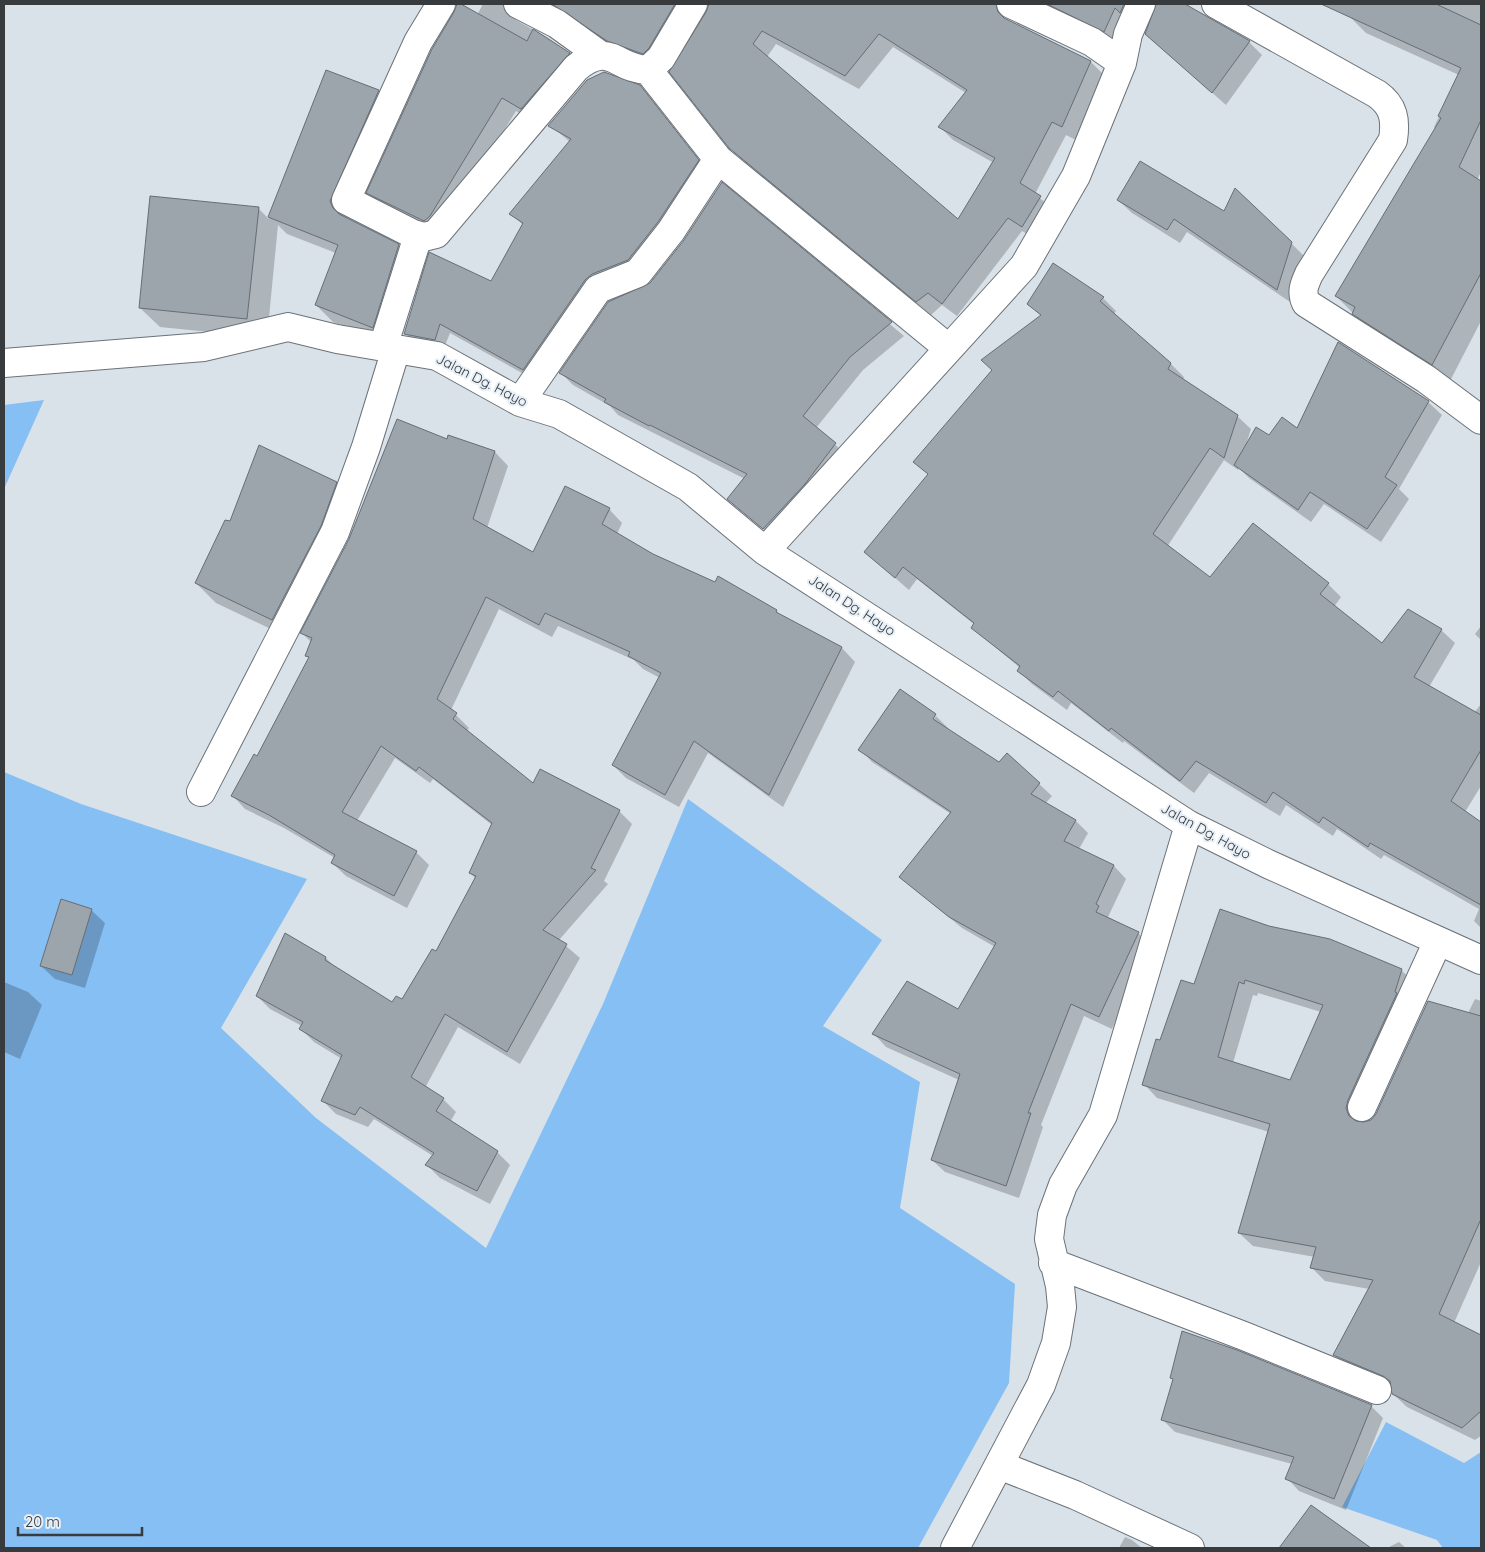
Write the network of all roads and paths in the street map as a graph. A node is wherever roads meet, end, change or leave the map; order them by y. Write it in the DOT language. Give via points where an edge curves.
graph roads {
  1 [pos="441,4"];
  2 [pos="518,4"];
  3 [pos="692,4"];
  4 [pos="1011,4"];
  5 [pos="1141,4"];
  6 [pos="1216,4"];
  7 [pos="600,55"];
  8 [pos="1122,63"];
  9 [pos="648,70"];
  10 [pos="718,159"];
  11 [pos="418,236"];
  12 [pos="389,348"];
  13 [pos="948,348"];
  14 [pos="4,363"];
  15 [pos="520,402"];
  16 [pos="1481,420"];
  17 [pos="766,551"];
  18 [pos="201,792"];
  19 [pos="1189,825"];
  20 [pos="1438,941"];
  21 [pos="1481,960"];
  22 [pos="1362,1107"];
  23 [pos="1053,1263"];
  24 [pos="1376,1390"];
  25 [pos="999,1465"];
  26 [pos="955,1548"];
  27 [pos="1190,1548"];
  1 -- 11 [label="street" via="418,42 346,200"];
  2 -- 7 [label="street" via="557,24"];
  3 -- 9 [label="street" via="660,58"];
  4 -- 8 [label="street" via="1092,42"];
  5 -- 8 [label="street" via="1128,34"];
  6 -- 16 [label="street" via="1377,94 1391,108 1393,140 1308,274 1303,296 1306,304 1426,379"];
  7 -- 9 [label="street"];
  7 -- 11 [label="street" via="590,57 576,68 436,234"];
  8 -- 13 [label="street" via="1076,176 1024,266"];
  9 -- 10 [label="street"];
  10 -- 13 [label="street"];
  10 -- 15 [label="street" via="671,231 638,273 598,289"];
  11 -- 12 [label="street"];
  12 -- 14 [label="street, Jalan Dg. Hayo" via="288,327 204,347"];
  12 -- 15 [label="street, Jalan Dg. Hayo" via="436,356"];
  12 -- 18 [label="street" via="366,447 335,532"];
  13 -- 17 [label="street"];
  15 -- 17 [label="street, Jalan Dg. Hayo" via="559,414 688,487"];
  17 -- 19 [label="street, Jalan Dg. Hayo"];
  19 -- 20 [label="street, Jalan Dg. Hayo"];
  19 -- 23 [label="street" via="1102,1115 1063,1186 1052,1215 1049,1239"];
  20 -- 21 [label="street, Jalan Dg. Hayo"];
  20 -- 22 [label="street"];
  23 -- 24 [label="street"];
  23 -- 25 [label="street" via="1062,1307 1056,1343 1041,1385"];
  25 -- 26 [label="street"];
  25 -- 27 [label="street"];
}
